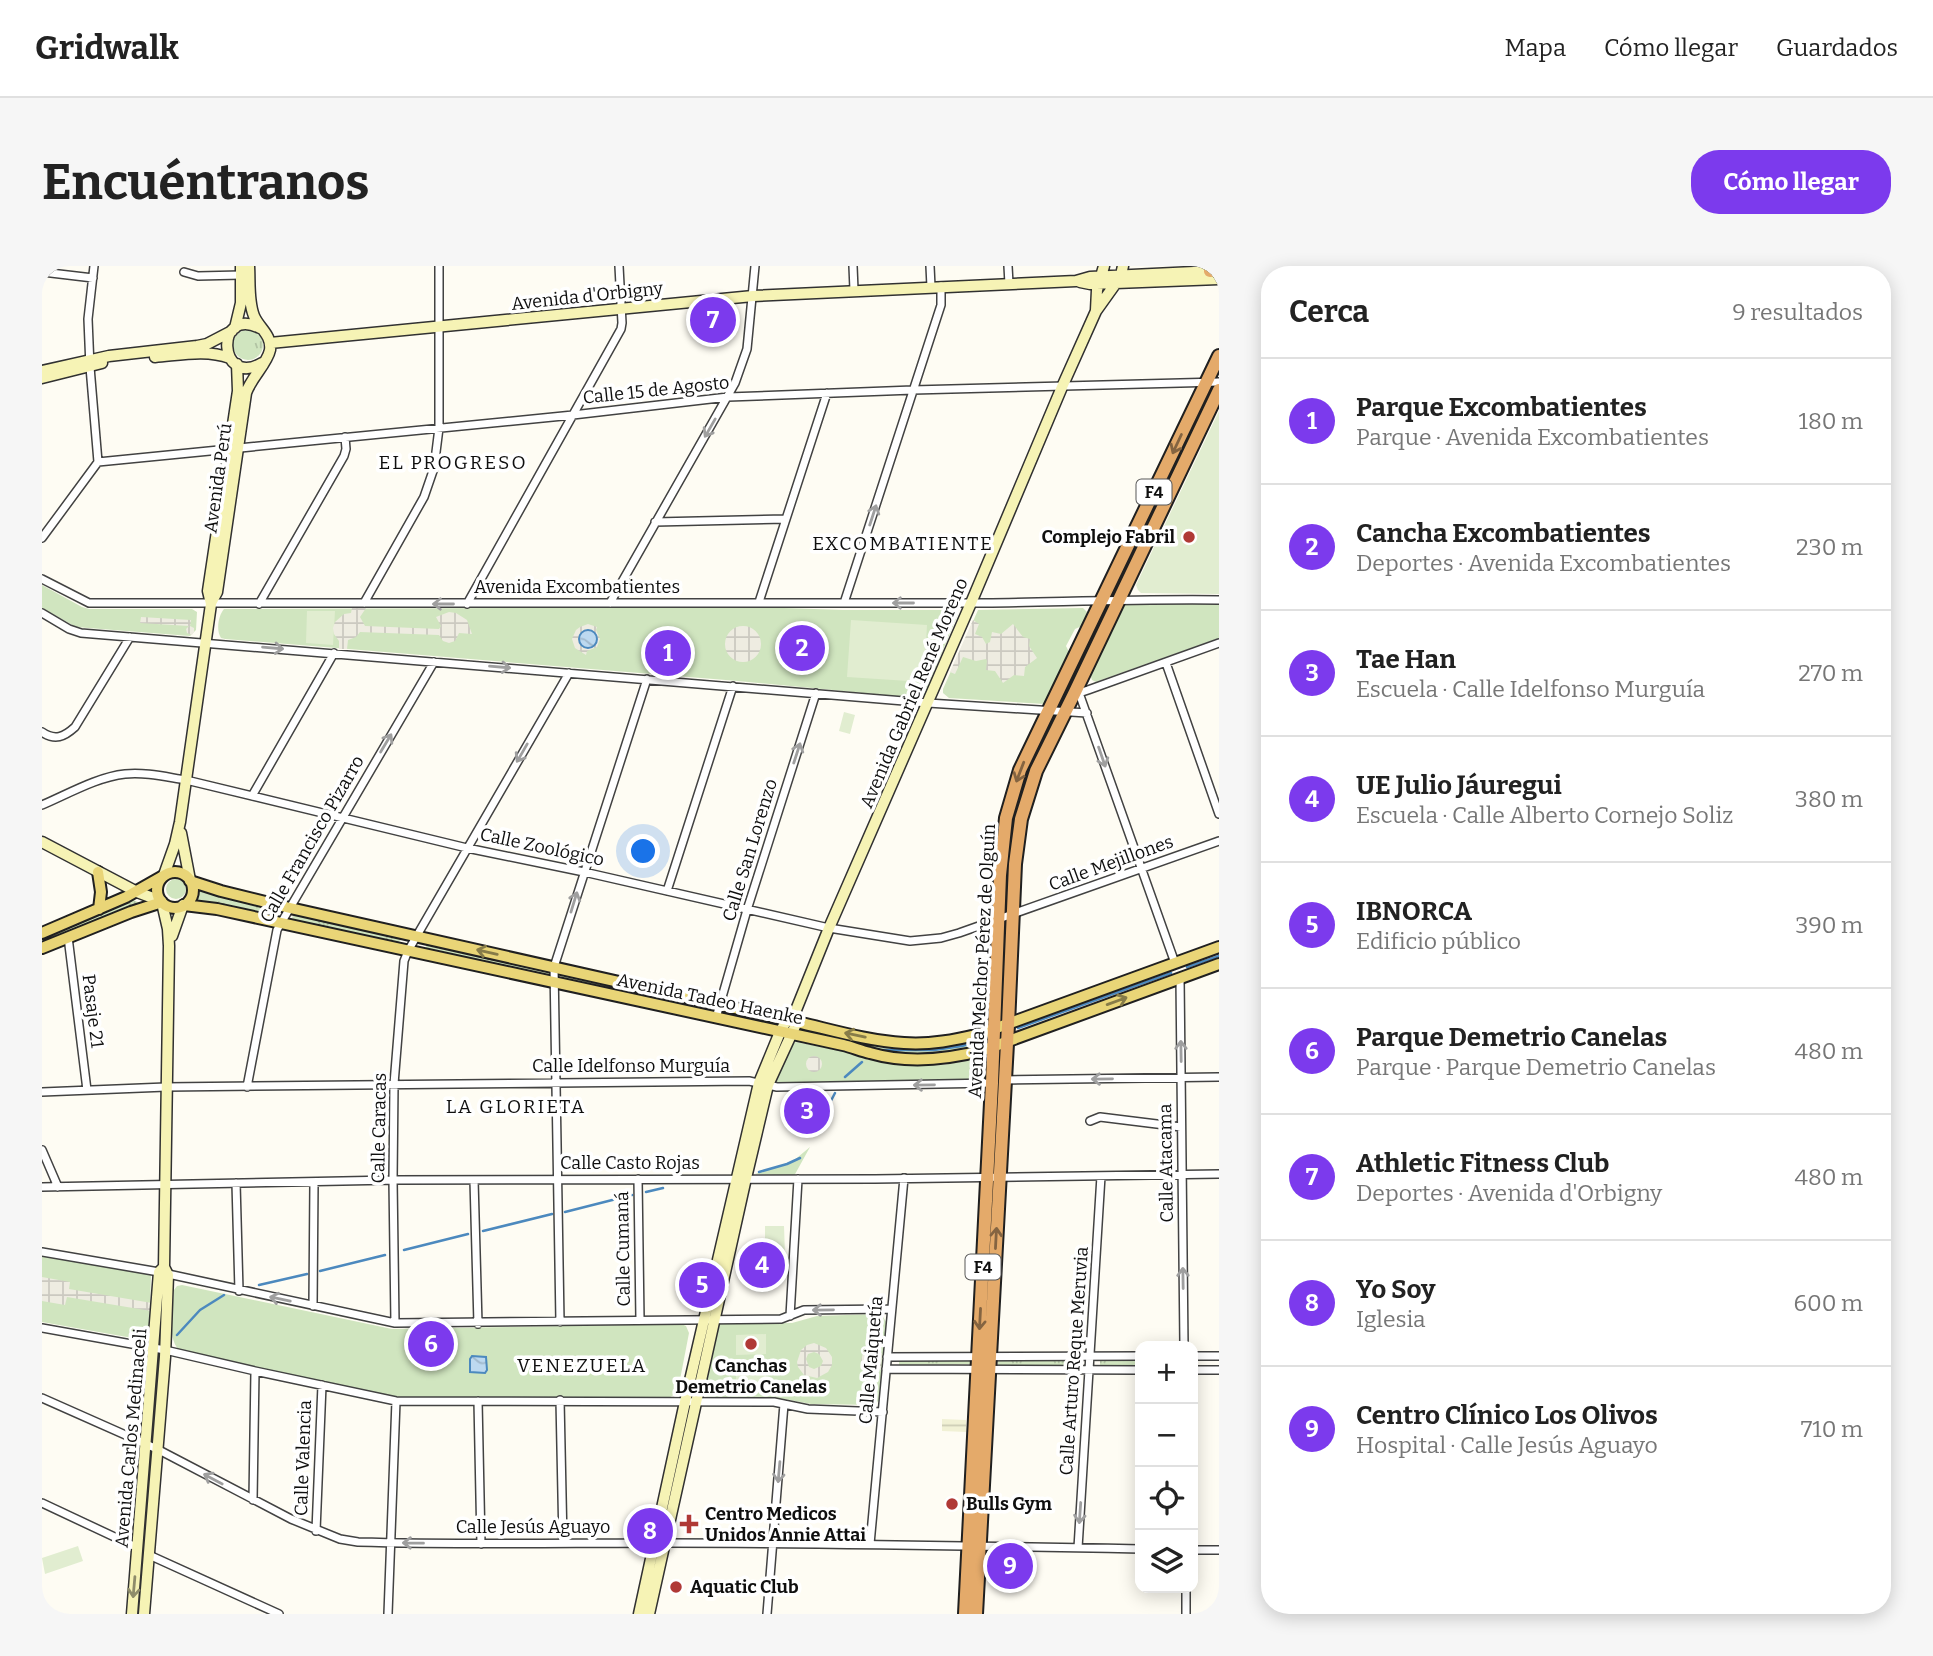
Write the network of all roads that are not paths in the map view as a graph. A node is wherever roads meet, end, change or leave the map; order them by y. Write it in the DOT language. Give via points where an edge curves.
graph roads {
  1 [pos="94,266"];
  2 [pos="249,266"];
  3 [pos="439,266"];
  4 [pos="619,266"];
  5 [pos="755,266"];
  6 [pos="853,266"];
  7 [pos="930,266"];
  8 [pos="1008,266"];
  9 [pos="241,270"];
  10 [pos="42,272"];
  11 [pos="184,272"];
  12 [pos="1217,272"];
  13 [pos="1101,275"];
  14 [pos="1120,275"];
  15 [pos="93,278"];
  16 [pos="1009,284"];
  17 [pos="936,287"];
  18 [pos="854,290"];
  19 [pos="753,296"];
  20 [pos="620,309"];
  21 [pos="1096,311"];
  22 [pos="440,326"];
  23 [pos="261,328"];
  24 [pos="233,330"];
  25 [pos="270,343"];
  26 [pos="1219,356"];
  27 [pos="265,360"];
  28 [pos="233,361"];
  29 [pos="90,363"];
  30 [pos="42,371"];
  31 [pos="42,378"];
  32 [pos="1213,382"];
  33 [pos="1062,387"];
  34 [pos="913,390"];
  35 [pos="1219,390"];
  36 [pos="827,393"];
  37 [pos="728,397"];
  38 [pos="573,415"];
  39 [pos="439,428"];
  40 [pos="345,437"];
  41 [pos="233,448"];
  42 [pos="97,462"];
  43 [pos="786,519"];
  44 [pos="655,523"];
  45 [pos="42,538"];
  46 [pos="42,579"];
  47 [pos="1119,599"];
  48 [pos="1219,600"];
  49 [pos="1102,601"];
  50 [pos="364,603"];
  51 [pos="610,603"];
  52 [pos="759,603"];
  53 [pos="844,603"];
  54 [pos="971,603"];
  55 [pos="211,604"];
  56 [pos="259,604"];
  57 [pos="467,604"];
  58 [pos="42,613"];
  59 [pos="130,637"];
  60 [pos="205,642"];
  61 [pos="1219,643"];
  62 [pos="334,653"];
  63 [pos="434,662"];
  64 [pos="1166,663"];
  65 [pos="569,673"];
  66 [pos="647,679"];
  67 [pos="733,686"];
  68 [pos="1077,692"];
  69 [pos="816,693"];
  70 [pos="928,702"];
  71 [pos="1050,711"];
  72 [pos="1065,712"];
  73 [pos="1087,713"];
  74 [pos="42,732"];
  75 [pos="186,780"];
  76 [pos="251,796"];
  77 [pos="42,805"];
  78 [pos="1219,814"];
  79 [pos="341,818"];
  80 [pos="180,822"];
  81 [pos="1219,841"];
  82 [pos="42,842"];
  83 [pos="467,848"];
  84 [pos="1141,869"];
  85 [pos="98,872"];
  86 [pos="584,872"];
  87 [pos="164,876"];
  88 [pos="190,881"];
  89 [pos="667,891"];
  90 [pos="137,892"];
  91 [pos="162,902"];
  92 [pos="184,905"];
  93 [pos="290,908"];
  94 [pos="99,909"];
  95 [pos="747,910"];
  96 [pos="1014,914"];
  97 [pos="998,920"];
  98 [pos="280,923"];
  99 [pos="829,928"];
  100 [pos="42,933"];
  101 [pos="417,936"];
  102 [pos="68,937"];
  103 [pos="169,946"];
  104 [pos="1219,947"];
  105 [pos="42,948"];
  106 [pos="408,951"];
  107 [pos="1175,962"];
  108 [pos="1219,964"];
  109 [pos="554,967"];
  110 [pos="1180,978"];
  111 [pos="554,983"];
  112 [pos="720,1005"];
  113 [pos="716,1018"];
  114 [pos="792,1021"];
  115 [pos="1008,1025"];
  116 [pos="994,1029"];
  117 [pos="785,1033"];
  118 [pos="1007,1041"];
  119 [pos="993,1047"];
  120 [pos="1181,1077"];
  121 [pos="1219,1077"];
  122 [pos="999,1082"];
  123 [pos="555,1083"];
  124 [pos="394,1084"];
  125 [pos="764,1084"];
  126 [pos="166,1087"];
  127 [pos="247,1087"];
  128 [pos="87,1090"];
  129 [pos="42,1092"];
  130 [pos="1090,1121"];
  131 [pos="1181,1127"];
  132 [pos="42,1150"];
  133 [pos="1219,1174"];
  134 [pos="1182,1175"];
  135 [pos="1101,1176"];
  136 [pos="993,1177"];
  137 [pos="741,1178"];
  138 [pos="904,1178"];
  139 [pos="557,1179"];
  140 [pos="638,1179"];
  141 [pos="798,1179"];
  142 [pos="393,1180"];
  143 [pos="474,1180"];
  144 [pos="314,1182"];
  145 [pos="236,1183"];
  146 [pos="165,1184"];
  147 [pos="42,1187"];
  148 [pos="58,1187"];
  149 [pos="42,1252"];
  150 [pos="164,1271"];
  151 [pos="239,1290"];
  152 [pos="313,1306"];
  153 [pos="891,1308"];
  154 [pos="790,1316"];
  155 [pos="709,1319"];
  156 [pos="640,1320"];
  157 [pos="560,1322"];
  158 [pos="395,1323"];
  159 [pos="478,1324"];
  160 [pos="42,1328"];
  161 [pos="1184,1341"];
  162 [pos="154,1348"];
  163 [pos="165,1350"];
  164 [pos="1090,1356"];
  165 [pos="1135,1356"];
  166 [pos="1198,1356"];
  167 [pos="1219,1356"];
  168 [pos="887,1357"];
  169 [pos="984,1363"];
  170 [pos="886,1370"];
  171 [pos="1090,1370"];
  172 [pos="1135,1370"];
  173 [pos="1198,1370"];
  174 [pos="1219,1370"];
  175 [pos="255,1371"];
  176 [pos="322,1385"];
  177 [pos="42,1398"];
  178 [pos="560,1400"];
  179 [pos="396,1401"];
  180 [pos="478,1401"];
  181 [pos="685,1402"];
  182 [pos="696,1402"];
  183 [pos="784,1404"];
  184 [pos="883,1412"];
  185 [pos="146,1444"];
  186 [pos="157,1449"];
  187 [pos="253,1500"];
  188 [pos="42,1503"];
  189 [pos="316,1531"];
  190 [pos="563,1542"];
  191 [pos="390,1543"];
  192 [pos="659,1543"];
  193 [pos="773,1543"];
  194 [pos="481,1544"];
  195 [pos="870,1544"];
  196 [pos="974,1546"];
  197 [pos="138,1548"];
  198 [pos="1078,1548"];
  199 [pos="1135,1549"];
  200 [pos="1219,1549"];
  201 [pos="1198,1550"];
  202 [pos="149,1555"];
  203 [pos="1186,1593"];
  204 [pos="42,1611"];
  205 [pos="48,1614"];
  206 [pos="132,1614"];
  207 [pos="144,1614"];
  208 [pos="279,1614"];
  209 [pos="388,1614"];
  210 [pos="639,1614"];
  211 [pos="649,1614"];
  212 [pos="767,1614"];
  213 [pos="965,1614"];
  214 [pos="976,1614"];
  215 [pos="1186,1614"];
  1 -- 15 [label="street"];
  2 -- 23 [label="main road" via="252,311"];
  3 -- 22 [label="street"];
  4 -- 20 [label="street"];
  5 -- 19 [label="street"];
  6 -- 18 [label="street"];
  7 -- 17 [label="street"];
  8 -- 16 [label="street"];
  9 -- 11 [label="street" via="198,276"];
  9 -- 24 [label="main road" via="241,303"];
  10 -- 15 [label="street"];
  12 -- 14 [label="main road, Avenida d'Orbigny"];
  13 -- 14 [label="main road, Avenida d'Orbigny"];
  13 -- 16 [label="main road, Avenida d'Orbigny" via="1076,281"];
  13 -- 21 [label="main road, Avenida Gabriel René Moreno"];
  14 -- 21 [label="main road, Avenida Gabriel René Moreno"];
  15 -- 29 [label="street" via="88,318"];
  16 -- 17 [label="main road, Avenida d'Orbigny"];
  17 -- 18 [label="main road, Avenida d'Orbigny"];
  17 -- 34 [label="street" via="941,304"];
  18 -- 19 [label="main road, Avenida d'Orbigny"];
  19 -- 20 [label="main road, Avenida d'Orbigny"];
  19 -- 37 [label="street" via="747,349"];
  20 -- 22 [label="main road, Avenida d'Orbigny"];
  20 -- 38 [label="street" via="621,329"];
  21 -- 33 [label="main road, Avenida Gabriel René Moreno"];
  22 -- 25 [label="main road, Avenida d'Orbigny"];
  22 -- 39 [label="street"];
  23 -- 24 [label="main road" via="250,324"];
  23 -- 25 [label="main road"];
  24 -- 28 [label="main road" via="226,344"];
  24 -- 29 [label="main road" via="207,344 109,356"];
  25 -- 27 [label="main road"];
  26 -- 32 [label="highway, Avenida Melchor Pérez de Olguín / F4"];
  27 -- 28 [label="main road" via="251,367"];
  27 -- 41 [label="main road, Avenida Perú" via="248,386"];
  28 -- 29 [label="main road" via="208,352"];
  28 -- 41 [label="main road, Avenida Perú" via="238,391"];
  29 -- 30 [label="main road"];
  29 -- 31 [label="main road"];
  29 -- 42 [label="street"];
  32 -- 33 [label="street, Calle 15 de Agosto"];
  32 -- 49 [label="highway, Avenida Melchor Pérez de Olguín / F4, one-way"];
  33 -- 34 [label="street, Calle 15 de Agosto"];
  33 -- 54 [label="main road, Avenida Gabriel René Moreno"];
  34 -- 36 [label="street, Calle 15 de Agosto"];
  53 -- 34 [label="street, one-way"];
  35 -- 47 [label="highway, Avenida Melchor Pérez de Olguín / F4"];
  36 -- 37 [label="street, Calle 15 de Agosto"];
  36 -- 43 [label="street"];
  37 -- 38 [label="street, Calle 15 de Agosto"];
  37 -- 44 [label="street, one-way"];
  38 -- 39 [label="street, Calle 15 de Agosto"];
  38 -- 57 [label="street"];
  39 -- 40 [label="street, Calle 15 de Agosto"];
  39 -- 50 [label="street" via="430,484"];
  40 -- 41 [label="street, Calle 15 de Agosto"];
  40 -- 56 [label="street" via="344,456"];
  41 -- 42 [label="street, Calle 15 de Agosto"];
  41 -- 55 [label="main road, Avenida Perú" via="208,591"];
  42 -- 45 [label="street"];
  43 -- 44 [label="street"];
  43 -- 52 [label="street"];
  44 -- 51 [label="street"];
  46 -- 55 [label="street, Avenida Excombatientes" via="89,603"];
  47 -- 48 [label="street, Avenida Excombatientes"];
  47 -- 49 [label="street, Avenida Excombatientes"];
  47 -- 68 [label="highway, Avenida Melchor Pérez de Olguín / F4"];
  49 -- 54 [label="street, Avenida Excombatientes"];
  49 -- 71 [label="highway, Avenida Melchor Pérez de Olguín / F4"];
  50 -- 56 [label="street, Avenida Excombatientes"];
  57 -- 50 [label="street, Avenida Excombatientes, one-way"];
  51 -- 52 [label="street, Avenida Excombatientes"];
  51 -- 57 [label="street, Avenida Excombatientes"];
  52 -- 53 [label="street, Avenida Excombatientes"];
  54 -- 53 [label="street, Avenida Excombatientes, one-way"];
  54 -- 70 [label="main road, Avenida Gabriel René Moreno"];
  55 -- 56 [label="street, Avenida Excombatientes"];
  55 -- 60 [label="main road, Avenida Perú"];
  58 -- 59 [label="street" via="76,632"];
  59 -- 60 [label="street"];
  59 -- 74 [label="street" via="75,727 60,737"];
  60 -- 62 [label="street, one-way"];
  60 -- 75 [label="main road, Avenida Perú"];
  61 -- 64 [label="street"];
  62 -- 63 [label="street"];
  62 -- 76 [label="street"];
  63 -- 65 [label="street, one-way"];
  79 -- 63 [label="street, Calle Francisco Pizarro, one-way"];
  64 -- 68 [label="street"];
  64 -- 78 [label="street"];
  65 -- 66 [label="street"];
  65 -- 83 [label="street, Calle Caracas, one-way"];
  66 -- 67 [label="street"];
  66 -- 86 [label="street"];
  67 -- 69 [label="street"];
  67 -- 89 [label="street"];
  68 -- 72 [label="highway, Avenida Melchor Pérez de Olguín / F4"];
  68 -- 73 [label="street"];
  69 -- 70 [label="street"];
  95 -- 69 [label="street, Calle San Lorenzo, one-way"];
  70 -- 71 [label="street"];
  70 -- 99 [label="main road, Avenida Gabriel René Moreno"];
  71 -- 72 [label="street"];
  71 -- 97 [label="highway, Avenida Melchor Pérez de Olguín / F4, one-way" via="1020,769 1012,797 1003,840"];
  72 -- 73 [label="street"];
  72 -- 96 [label="highway, Avenida Melchor Pérez de Olguín / F4" via="1035,771 1021,819"];
  73 -- 84 [label="street, one-way"];
  75 -- 76 [label="street, Calle Zoológico"];
  75 -- 77 [label="street, Calle Zoológico" via="123,774"];
  75 -- 80 [label="main road, Avenida Perú"];
  76 -- 79 [label="street, Calle Zoológico"];
  79 -- 83 [label="street, Calle Zoológico"];
  79 -- 93 [label="street, Calle Francisco Pizarro"];
  80 -- 87 [label="main road, Avenida Perú"];
  80 -- 88 [label="main road, Avenida Perú"];
  81 -- 84 [label="street, Calle Mejillones"];
  82 -- 85 [label="main road"];
  83 -- 86 [label="street, Calle Zoológico"];
  83 -- 101 [label="street, Calle Caracas"];
  84 -- 96 [label="street, Calle Mejillones"];
  84 -- 107 [label="street"];
  85 -- 90 [label="main road"];
  85 -- 94 [label="main road"];
  86 -- 89 [label="street, Calle Zoológico"];
  109 -- 86 [label="street, one-way"];
  87 -- 88 [label="main road" via="181,873"];
  87 -- 90 [label="main road"];
  87 -- 91 [label="main road" via="157,891"];
  88 -- 92 [label="main road" via="192,894"];
  88 -- 93 [label="main road, Avenida Tadeo Haenke"];
  89 -- 95 [label="street, Calle Zoológico"];
  90 -- 91 [label="main road"];
  90 -- 94 [label="main road"];
  91 -- 92 [label="main road" via="172,907"];
  91 -- 102 [label="main road"];
  91 -- 103 [label="main road, Avenida Carlos Medinaceli"];
  92 -- 98 [label="main road, Avenida Tadeo Haenke"];
  92 -- 103 [label="main road, Avenida Carlos Medinaceli"];
  93 -- 98 [label="street, Calle Francisco Pizarro"];
  93 -- 101 [label="main road, Avenida Tadeo Haenke"];
  94 -- 100 [label="main road"];
  95 -- 99 [label="street, Calle Zoológico"];
  95 -- 112 [label="street, Calle San Lorenzo"];
  96 -- 97 [label="street, Calle Zoológico"];
  96 -- 115 [label="highway, Avenida Melchor Pérez de Olguín / F4"];
  97 -- 99 [label="street, Calle Zoológico" via="924,941"];
  97 -- 116 [label="highway, Avenida Melchor Pérez de Olguín / F4"];
  98 -- 106 [label="main road, Avenida Tadeo Haenke"];
  98 -- 127 [label="street, Calle Francisco Pizarro"];
  99 -- 114 [label="main road, Avenida Gabriel René Moreno"];
  101 -- 106 [label="street, Calle Caracas"];
  109 -- 101 [label="main road, Avenida Tadeo Haenke, one-way"];
  102 -- 105 [label="main road"];
  102 -- 128 [label="street, Pasaje 21"];
  103 -- 126 [label="main road, Avenida Carlos Medinaceli"];
  104 -- 107 [label="main road, Avenida Tadeo Haenke"];
  106 -- 111 [label="main road, Avenida Tadeo Haenke"];
  106 -- 124 [label="street, Calle Caracas"];
  107 -- 115 [label="main road, Avenida Tadeo Haenke"];
  108 -- 110 [label="main road, Avenida Tadeo Haenke"];
  109 -- 111 [label="street"];
  109 -- 112 [label="main road, Avenida Tadeo Haenke"];
  118 -- 110 [label="main road, Avenida Tadeo Haenke, one-way"];
  120 -- 110 [label="street, Calle Atacama, one-way"];
  111 -- 113 [label="main road, Avenida Tadeo Haenke"];
  111 -- 123 [label="street"];
  112 -- 113 [label="street, Calle San Lorenzo"];
  112 -- 114 [label="main road, Avenida Tadeo Haenke"];
  113 -- 117 [label="main road, Avenida Tadeo Haenke"];
  116 -- 114 [label="main road, Avenida Tadeo Haenke, one-way" via="950,1041 904,1043"];
  114 -- 117 [label="main road"];
  115 -- 116 [label="main road, Avenida Tadeo Haenke"];
  115 -- 118 [label="highway, Avenida Melchor Pérez de Olguín / F4"];
  116 -- 119 [label="highway, Avenida Melchor Pérez de Olguín / F4"];
  117 -- 119 [label="main road, Avenida Tadeo Haenke" via="890,1058 918,1060 947,1059"];
  117 -- 125 [label="main road"];
  118 -- 119 [label="main road, Avenida Tadeo Haenke"];
  118 -- 122 [label="highway, Avenida Melchor Pérez de Olguín / F4"];
  119 -- 122 [label="highway, Avenida Melchor Pérez de Olguín / F4"];
  120 -- 121 [label="street, Calle Idelfonso Murguía"];
  120 -- 122 [label="street, Calle Idelfonso Murguía, one-way"];
  120 -- 131 [label="street, Calle Atacama"];
  122 -- 125 [label="street, Calle Idelfonso Murguía, one-way"];
  122 -- 136 [label="highway, Avenida Melchor Pérez de Olguín / F4"];
  123 -- 124 [label="street, Calle Idelfonso Murguía"];
  123 -- 125 [label="street, Calle Idelfonso Murguía"];
  123 -- 139 [label="street"];
  124 -- 127 [label="street, Calle Idelfonso Murguía"];
  124 -- 142 [label="street, Calle Caracas"];
  125 -- 137 [label="main road"];
  126 -- 127 [label="street, Calle Idelfonso Murguía"];
  126 -- 128 [label="street, Calle Idelfonso Murguía"];
  126 -- 146 [label="main road, Avenida Carlos Medinaceli"];
  128 -- 129 [label="street, Calle Idelfonso Murguía"];
  130 -- 131 [label="street" via="1100,1117"];
  131 -- 134 [label="street, Calle Atacama"];
  132 -- 148 [label="street"];
  133 -- 134 [label="street, Calle Casto Rojas"];
  134 -- 135 [label="street, Calle Casto Rojas"];
  161 -- 134 [label="street, Calle Atacama, one-way"];
  135 -- 136 [label="street, Calle Casto Rojas"];
  135 -- 164 [label="street, Calle Arturo Reque Meruvia"];
  136 -- 138 [label="street, Calle Casto Rojas"];
  136 -- 169 [label="highway, Avenida Melchor Pérez de Olguín / F4"];
  137 -- 140 [label="street, Calle Casto Rojas"];
  137 -- 141 [label="street, Calle Casto Rojas"];
  137 -- 155 [label="main road"];
  138 -- 141 [label="street, Calle Casto Rojas"];
  138 -- 153 [label="street, Calle Maiquetía"];
  139 -- 140 [label="street, Calle Casto Rojas"];
  139 -- 143 [label="street, Calle Casto Rojas"];
  139 -- 157 [label="street"];
  140 -- 156 [label="street, Calle Cumaná"];
  141 -- 154 [label="street"];
  142 -- 143 [label="street, Calle Casto Rojas"];
  142 -- 144 [label="street, Calle Casto Rojas"];
  142 -- 158 [label="street, Calle Caracas"];
  143 -- 159 [label="street"];
  144 -- 145 [label="street, Calle Casto Rojas"];
  144 -- 152 [label="street"];
  145 -- 146 [label="street, Calle Casto Rojas"];
  145 -- 151 [label="street"];
  146 -- 148 [label="street, Calle Casto Rojas"];
  146 -- 150 [label="main road, Avenida Carlos Medinaceli"];
  147 -- 148 [label="street, Calle Casto Rojas"];
  149 -- 150 [label="street"];
  150 -- 151 [label="street"];
  150 -- 162 [label="main road, Avenida Carlos Medinaceli"];
  150 -- 163 [label="main road, Avenida Carlos Medinaceli"];
  152 -- 151 [label="street, one-way"];
  152 -- 158 [label="street"];
  153 -- 154 [label="street, one-way" via="804,1310"];
  153 -- 168 [label="street, Calle Maiquetía"];
  154 -- 155 [label="street"];
  155 -- 156 [label="street"];
  155 -- 181 [label="main road"];
  155 -- 182 [label="main road"];
  156 -- 157 [label="street"];
  157 -- 159 [label="street"];
  158 -- 159 [label="street"];
  160 -- 162 [label="street"];
  162 -- 163 [label="street"];
  162 -- 185 [label="main road, Avenida Carlos Medinaceli"];
  163 -- 175 [label="street"];
  163 -- 186 [label="main road, Avenida Carlos Medinaceli"];
  164 -- 165 [label="street"];
  164 -- 169 [label="street"];
  164 -- 171 [label="street, Calle Arturo Reque Meruvia"];
  166 -- 167 [label="street"];
  168 -- 169 [label="street"];
  168 -- 170 [label="street, Calle Maiquetía"];
  169 -- 170 [label="street"];
  169 -- 171 [label="street"];
  169 -- 196 [label="highway, Avenida Melchor Pérez de Olguín / F4"];
  170 -- 184 [label="street, Calle Maiquetía"];
  171 -- 172 [label="street"];
  171 -- 198 [label="street, Calle Arturo Reque Meruvia, one-way"];
  173 -- 174 [label="street"];
  175 -- 176 [label="street"];
  175 -- 187 [label="street"];
  176 -- 179 [label="street"];
  176 -- 189 [label="street, Calle Valencia"];
  177 -- 185 [label="street, Calle Jesús Aguayo"];
  178 -- 180 [label="street"];
  178 -- 181 [label="street"];
  178 -- 190 [label="street"];
  179 -- 180 [label="street"];
  179 -- 191 [label="street"];
  180 -- 194 [label="street"];
  181 -- 182 [label="street"];
  181 -- 192 [label="main road"];
  182 -- 183 [label="street"];
  182 -- 192 [label="main road"];
  183 -- 184 [label="street"];
  183 -- 193 [label="street, one-way"];
  184 -- 195 [label="street, Calle Maiquetía"];
  185 -- 186 [label="street, Calle Jesús Aguayo"];
  185 -- 197 [label="main road, Avenida Carlos Medinaceli"];
  187 -- 186 [label="street, Calle Jesús Aguayo, one-way"];
  186 -- 202 [label="main road, Avenida Carlos Medinaceli"];
  187 -- 189 [label="street, Calle Jesús Aguayo"];
  188 -- 197 [label="street"];
  189 -- 191 [label="street, Calle Jesús Aguayo" via="340,1539"];
  190 -- 192 [label="street, Calle Jesús Aguayo"];
  190 -- 194 [label="street, Calle Jesús Aguayo"];
  194 -- 191 [label="street, Calle Jesús Aguayo, one-way"];
  191 -- 209 [label="street"];
  192 -- 193 [label="street, Calle Jesús Aguayo"];
  192 -- 210 [label="main road"];
  192 -- 211 [label="main road"];
  193 -- 195 [label="street, Calle Jesús Aguayo"];
  193 -- 212 [label="street"];
  195 -- 196 [label="street, Calle Jesús Aguayo"];
  196 -- 198 [label="street, Calle Jesús Aguayo"];
  196 -- 213 [label="highway, Avenida Melchor Pérez de Olguín / F4"];
  196 -- 214 [label="highway, Avenida Melchor Pérez de Olguín / F4"];
  197 -- 206 [label="main road, Avenida Carlos Medinaceli, one-way"];
  198 -- 199 [label="street, Calle Jesús Aguayo"];
  200 -- 201 [label="street"];
  202 -- 207 [label="main road, Avenida Carlos Medinaceli"];
  202 -- 208 [label="street"];
  203 -- 215 [label="street"];
  204 -- 205 [label="main road"];
}
